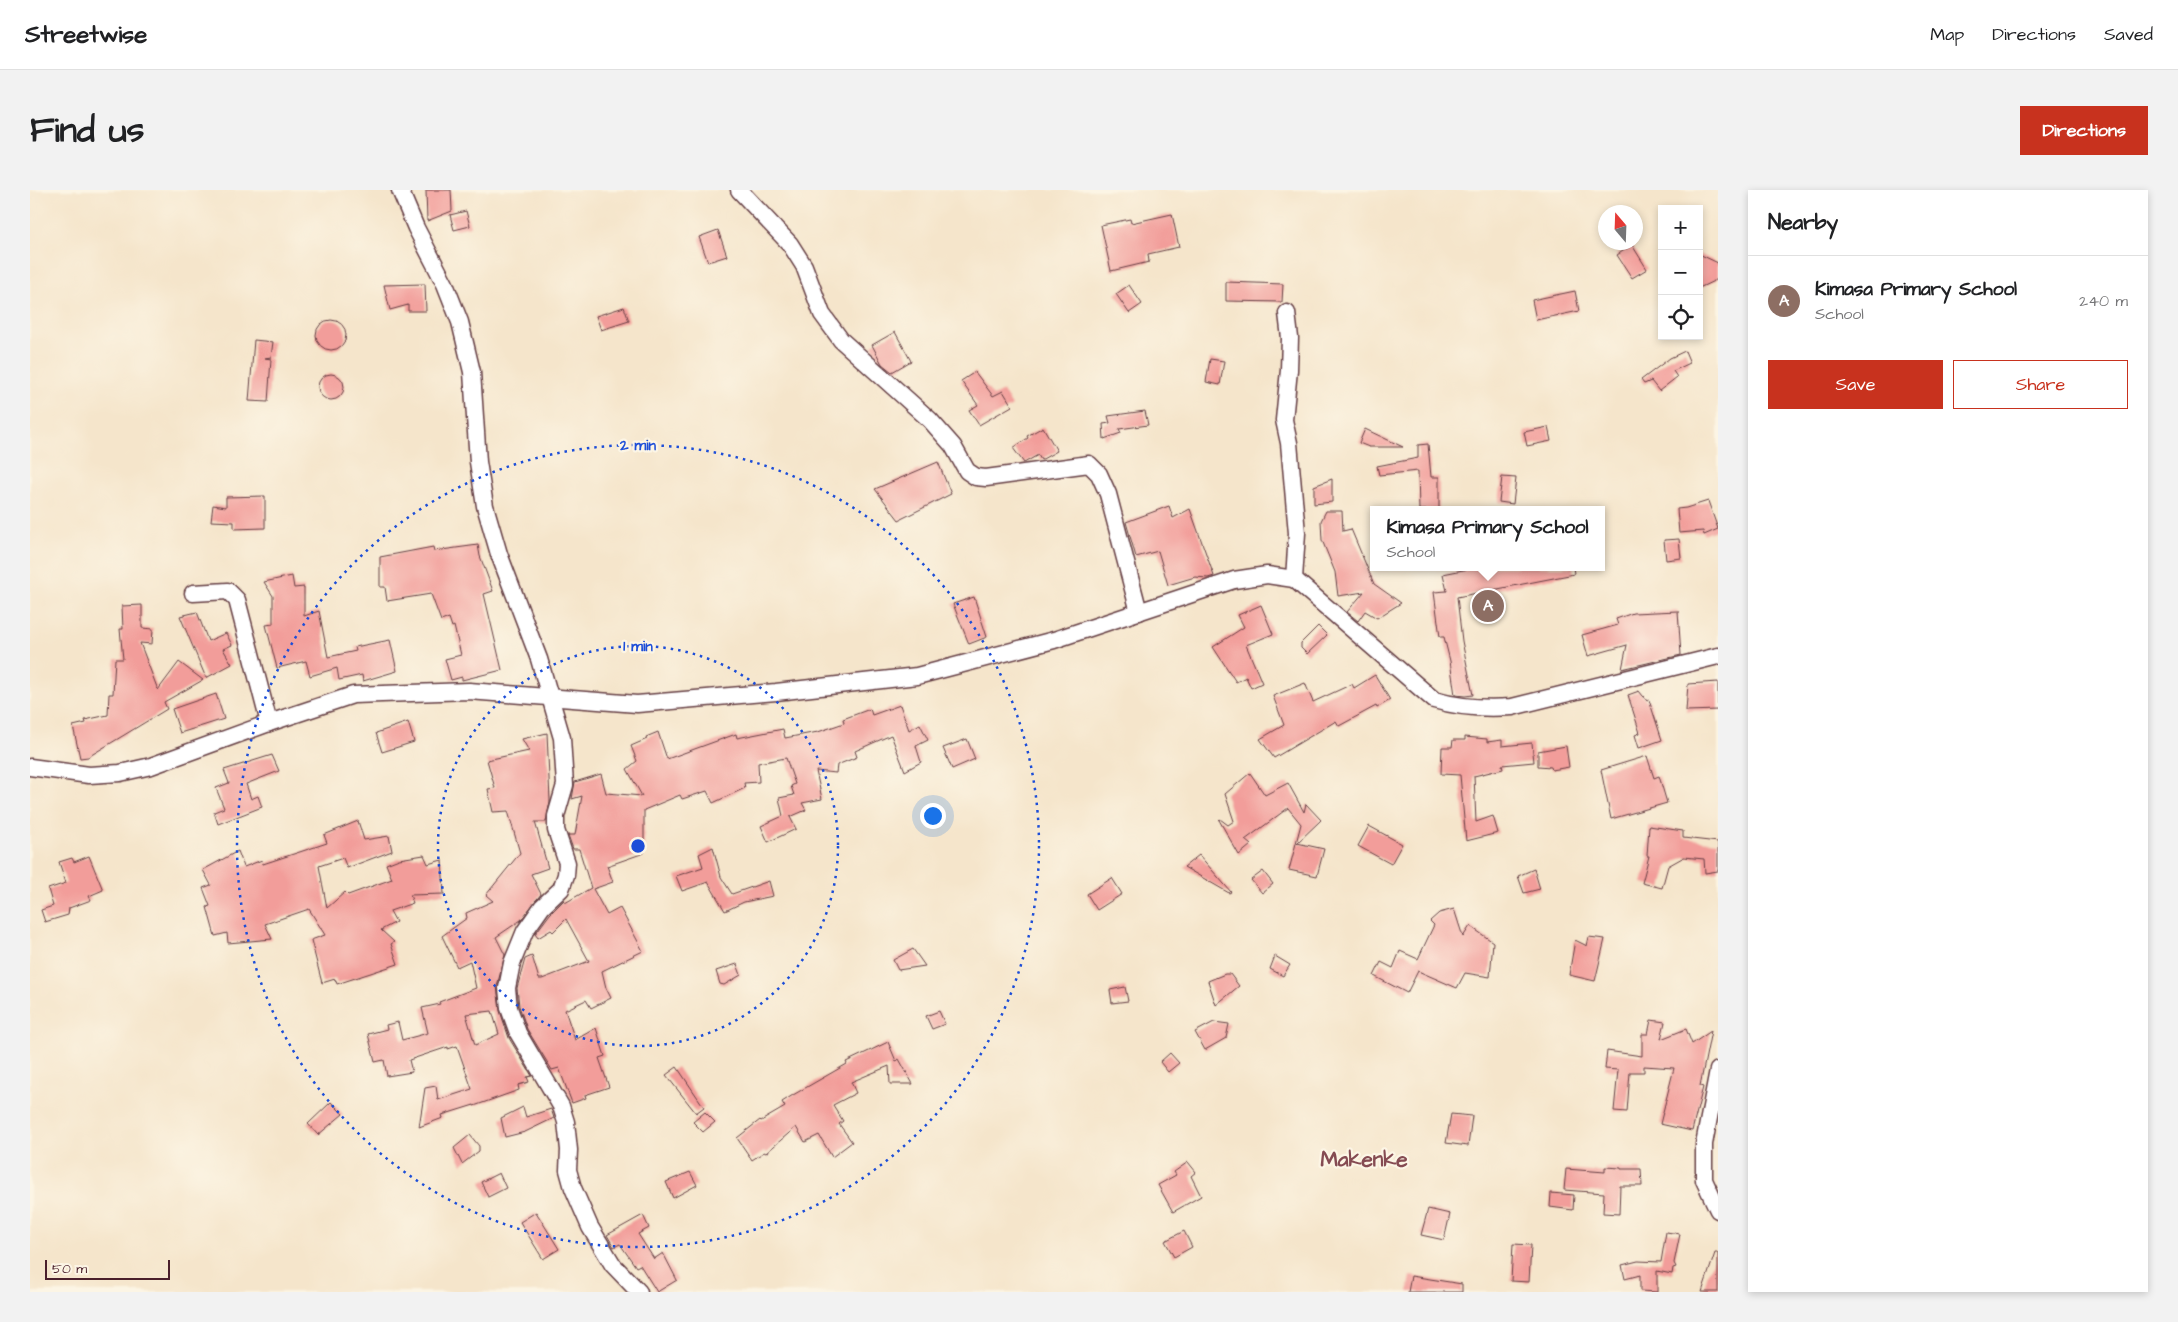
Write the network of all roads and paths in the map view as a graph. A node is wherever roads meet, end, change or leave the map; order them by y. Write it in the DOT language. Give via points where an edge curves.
graph roads {
  1 [pos="400,190"];
  2 [pos="738,190"];
  3 [pos="1288,313"];
  4 [pos="1294,579"];
  5 [pos="193,594"];
  6 [pos="1139,612"];
  7 [pos="1718,656"];
  8 [pos="550,698"];
  9 [pos="269,723"];
  10 [pos="30,767"];
  11 [pos="1718,1070"];
  12 [pos="1718,1210"];
  13 [pos="639,1292"];
  1 -- 8 [label="street" via="460,322 472,372 478,462 485,506"];
  2 -- 6 [label="street" via="790,244 804,266 822,314 841,340 930,420 953,446 967,471 976,477 986,478 1089,464 1099,474 1108,494"];
  3 -- 4 [label="street" via="1289,370 1284,420 1297,533"];
  4 -- 6 [label="street" via="1267,575 1234,580"];
  4 -- 7 [label="street" via="1434,700 1454,706 1512,708"];
  5 -- 9 [label="street" via="228,591 237,600"];
  6 -- 8 [label="street" via="1054,640 917,676 637,704"];
  8 -- 9 [label="street" via="469,691 353,695"];
  8 -- 13 [label="street" via="562,738 565,785 556,816 556,830 566,863 566,875 561,889 542,907 525,932 512,962 509,1008 518,1033 561,1106 566,1122 568,1170 590,1227 613,1264"];
  9 -- 10 [label="street" via="150,766 120,773 89,775"];
  11 -- 12 [label="street" via="1704,1144 1704,1180"];
}
